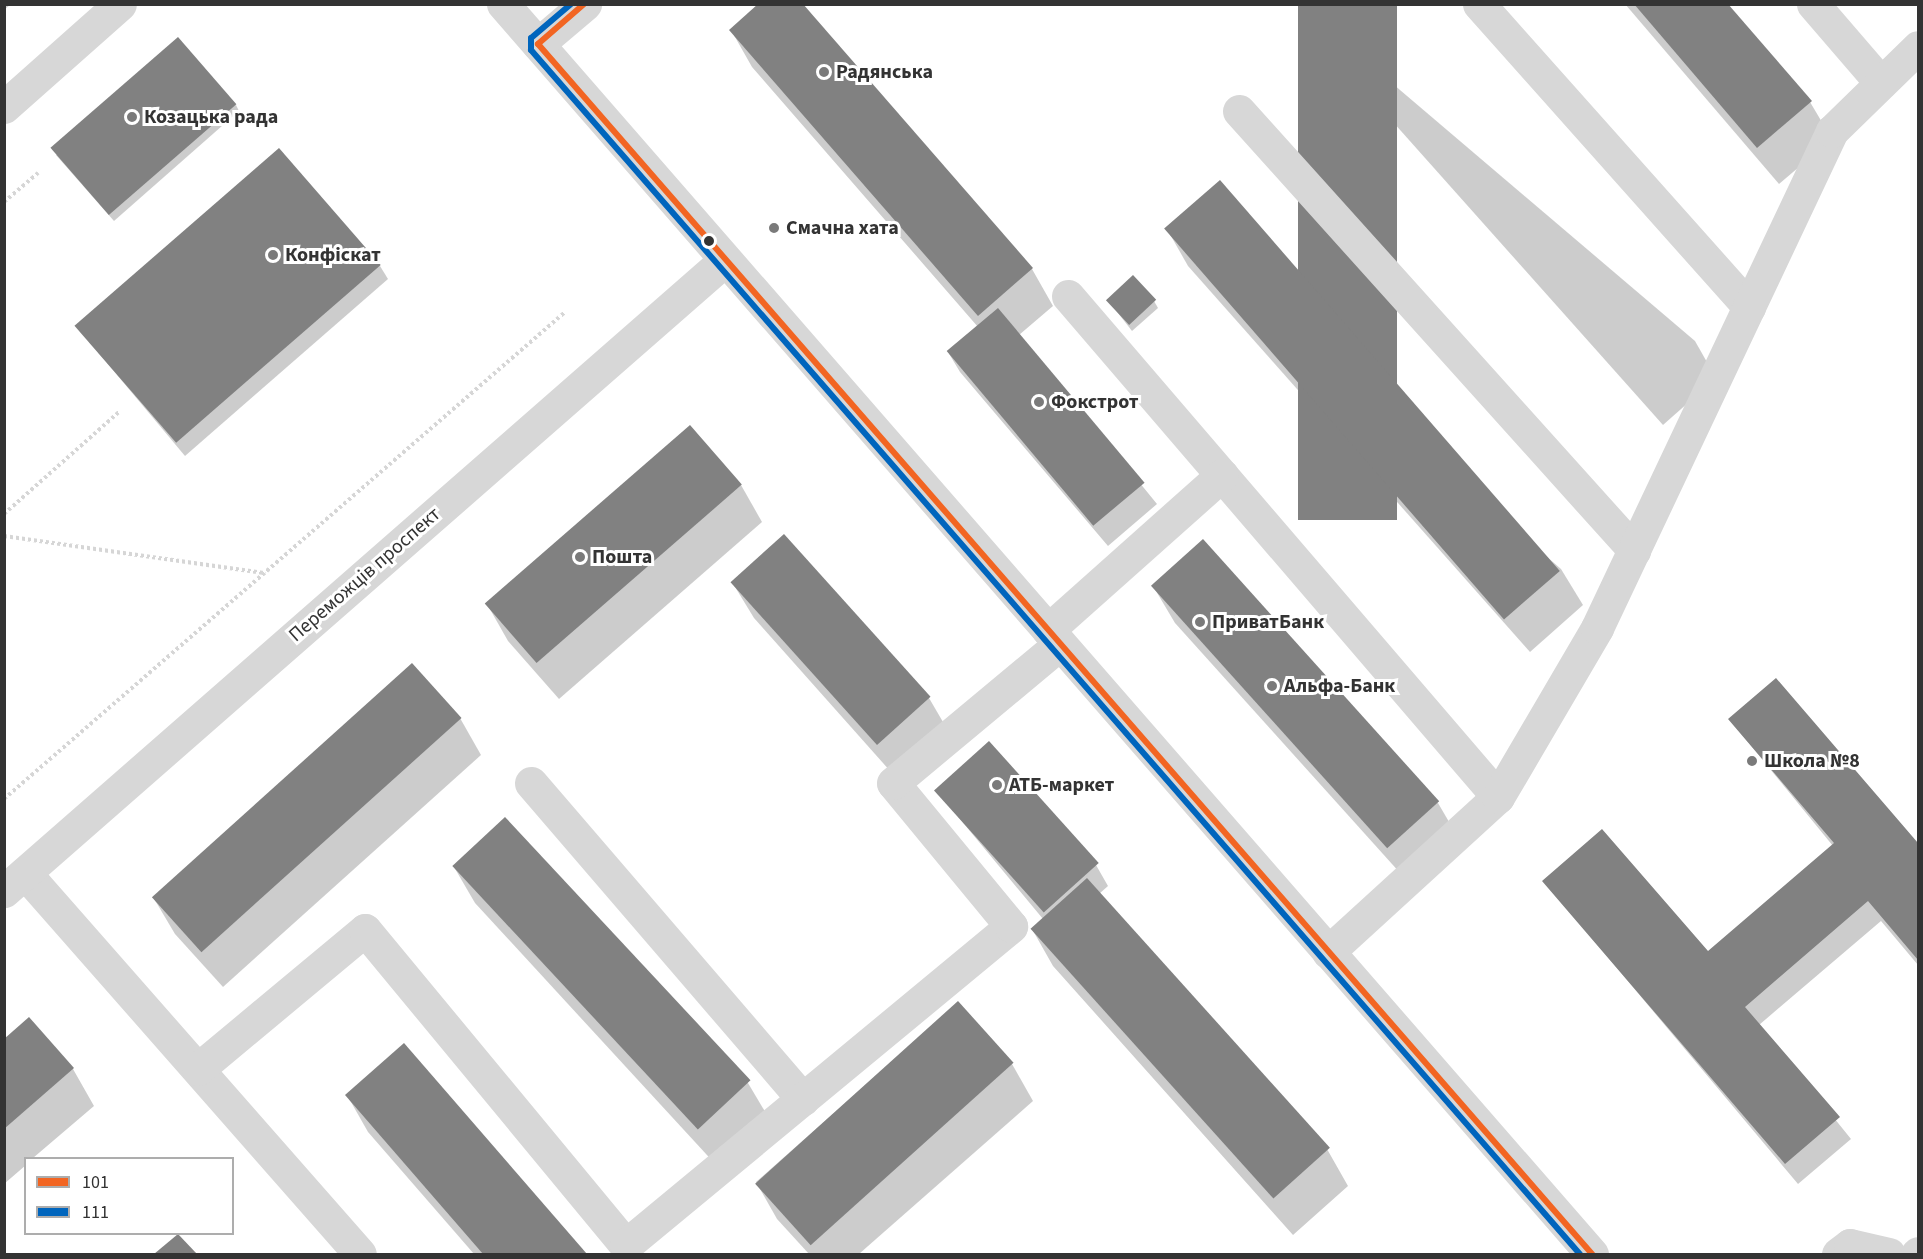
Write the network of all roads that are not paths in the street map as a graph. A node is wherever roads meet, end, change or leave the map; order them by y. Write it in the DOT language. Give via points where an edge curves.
graph roads {
  1 [pos="120,4"];
  2 [pos="504,4"];
  3 [pos="585,4"];
  4 [pos="1479,4"];
  5 [pos="1813,4"];
  6 [pos="538,44"];
  7 [pos="1918,47"];
  8 [pos="1881,83"];
  9 [pos="6,104"];
  10 [pos="1239,111"];
  11 [pos="725,260"];
  12 [pos="1068,296"];
  13 [pos="1749,308"];
  14 [pos="1221,475"];
  15 [pos="1634,550"];
  16 [pos="1054,637"];
  17 [pos="531,783"];
  18 [pos="1498,797"];
  19 [pos="15,882"];
  20 [pos="1328,952"];
  21 [pos="198,1069"];
  22 [pos="803,1099"];
  23 [pos="360,1254"];
  24 [pos="1592,1254"];
  25 [pos="1838,1254"];
  26 [pos="1889,1254"];
  1 -- 9 [label="street"];
  2 -- 6 [label="street"];
  3 -- 6 [label="street"];
  4 -- 13 [label="street"];
  5 -- 8 [label="street"];
  6 -- 11 [label="street"];
  7 -- 8 [label="street"];
  8 -- 13 [label="street" via="1832,131"];
  10 -- 15 [label="street"];
  11 -- 16 [label="street"];
  11 -- 19 [label="street, Переможців проспект"];
  12 -- 14 [label="street"];
  13 -- 15 [label="street"];
  14 -- 16 [label="street"];
  14 -- 18 [label="street"];
  15 -- 18 [label="street" via="1597,627"];
  16 -- 20 [label="street"];
  16 -- 22 [label="street" via="893,783 1011,926"];
  17 -- 22 [label="street"];
  18 -- 20 [label="street"];
  19 -- 21 [label="street"];
  20 -- 24 [label="street"];
  21 -- 22 [label="street" via="365,930 626,1245"];
  21 -- 23 [label="street"];
  25 -- 26 [label="street" via="1850,1245"];
}
